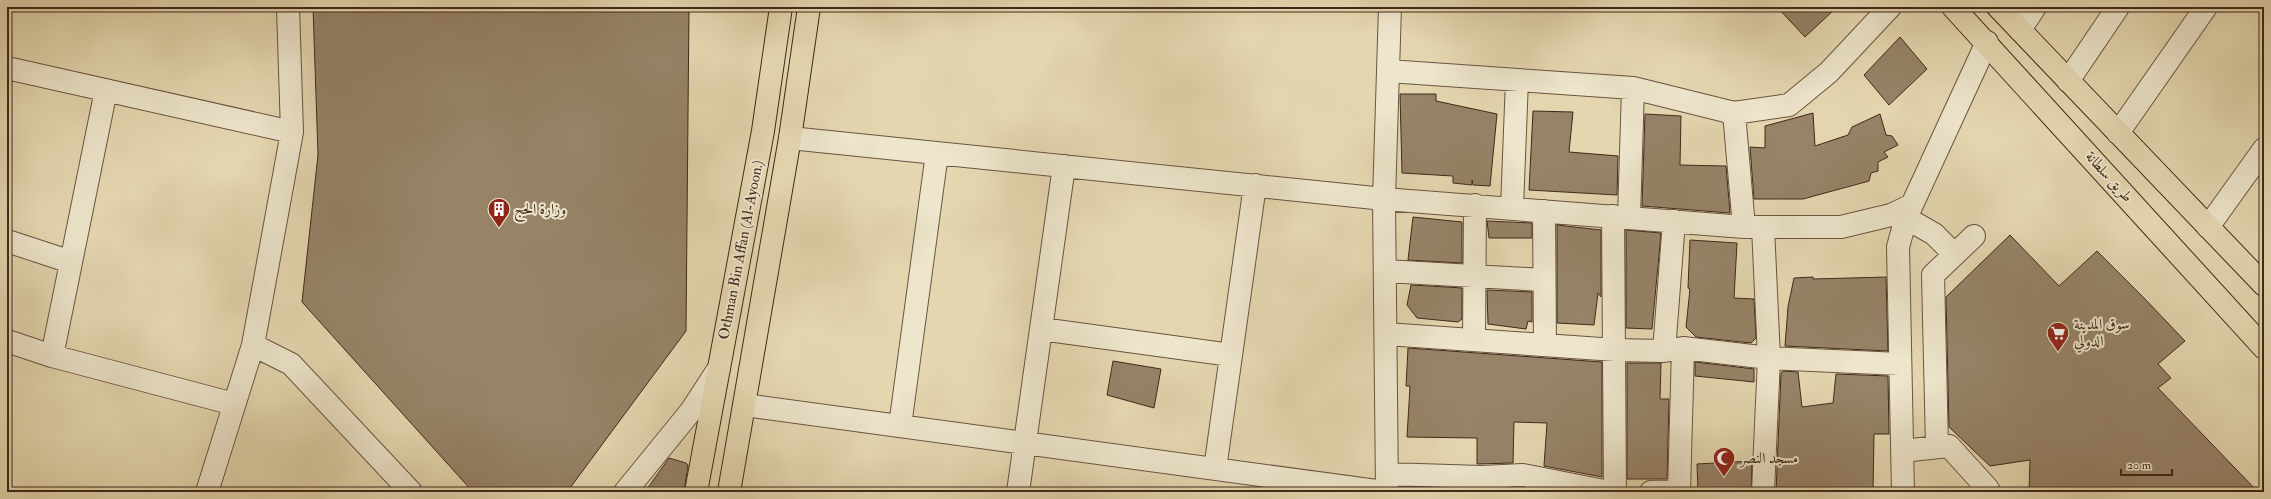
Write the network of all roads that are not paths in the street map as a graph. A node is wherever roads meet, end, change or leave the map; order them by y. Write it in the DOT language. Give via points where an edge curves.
graph roads {
  1 [pos="288,7"];
  2 [pos="781,7"];
  3 [pos="809,7"];
  4 [pos="1390,7"];
  5 [pos="1890,7"];
  6 [pos="1953,7"];
  7 [pos="1998,7"];
  8 [pos="2035,7"];
  9 [pos="2118,7"];
  10 [pos="2206,7"];
  11 [pos="2020,30"];
  12 [pos="1987,42"];
  13 [pos="7,68"];
  14 [pos="1388,71"];
  15 [pos="1517,80"];
  16 [pos="2068,81"];
  17 [pos="1633,88"];
  18 [pos="106,90"];
  19 [pos="1734,113"];
  20 [pos="292,132"];
  21 [pos="2118,133"];
  22 [pos="790,138"];
  23 [pos="2264,149"];
  24 [pos="937,153"];
  25 [pos="1064,166"];
  26 [pos="1255,186"];
  27 [pos="1384,198"];
  28 [pos="1475,205"];
  29 [pos="1512,208"];
  30 [pos="1544,211"];
  31 [pos="1909,212"];
  32 [pos="1621,217"];
  33 [pos="1674,221"];
  34 [pos="1754,227"];
  35 [pos="2208,227"];
  36 [pos="1974,236"];
  37 [pos="7,241"];
  38 [pos="1954,254"];
  39 [pos="71,262"];
  40 [pos="1385,271"];
  41 [pos="1475,276"];
  42 [pos="1544,280"];
  43 [pos="2263,284"];
  44 [pos="1041,329"];
  45 [pos="1386,334"];
  46 [pos="1474,340"];
  47 [pos="7,341"];
  48 [pos="253,345"];
  49 [pos="1545,345"];
  50 [pos="2264,348"];
  51 [pos="1673,349"];
  52 [pos="1615,350"];
  53 [pos="1231,355"];
  54 [pos="52,356"];
  55 [pos="1769,358"];
  56 [pos="1900,364"];
  57 [pos="719,368"];
  58 [pos="234,404"];
  59 [pos="745,405"];
  60 [pos="900,426"];
  61 [pos="1024,443"];
  62 [pos="1937,447"];
  63 [pos="1902,451"];
  64 [pos="1214,469"];
  65 [pos="1541,485"];
  66 [pos="1386,486"];
  67 [pos="1988,489"];
  68 [pos="207,492"];
  69 [pos="411,492"];
  70 [pos="625,492"];
  71 [pos="696,492"];
  72 [pos="729,492"];
  73 [pos="1018,492"];
  74 [pos="1609,492"];
  75 [pos="1615,492"];
  76 [pos="1651,492"];
  77 [pos="1679,492"];
  78 [pos="1763,492"];
  79 [pos="1903,492"];
  1 -- 20 [label="street"];
  2 -- 57 [label="main road, Othman Bin Affan (Al-Ayoon.)" via="763,131"];
  3 -- 22 [label="main road, Othman Bin Affan (Al-Ayoon.)"];
  4 -- 14 [label="street"];
  5 -- 19 [label="street" via="1829,72 1789,105"];
  6 -- 12 [label="main road, طريق سلطانة"];
  7 -- 11 [label="main road"];
  8 -- 11 [label="street"];
  9 -- 16 [label="street"];
  10 -- 21 [label="street"];
  11 -- 16 [label="main road"];
  12 -- 31 [label="street"];
  12 -- 50 [label="main road, طريق سلطانة"];
  13 -- 18 [label="street"];
  14 -- 15 [label="street"];
  14 -- 27 [label="street"];
  15 -- 17 [label="street"];
  15 -- 29 [label="street"];
  16 -- 21 [label="main road"];
  17 -- 19 [label="street"];
  17 -- 32 [label="street"];
  18 -- 20 [label="street"];
  18 -- 39 [label="street"];
  19 -- 34 [label="street"];
  20 -- 48 [label="street"];
  21 -- 35 [label="main road"];
  22 -- 24 [label="street"];
  22 -- 59 [label="main road, Othman Bin Affan (Al-Ayoon.)"];
  23 -- 35 [label="street"];
  24 -- 25 [label="street"];
  24 -- 60 [label="street"];
  25 -- 26 [label="street"];
  25 -- 44 [label="street"];
  26 -- 27 [label="street"];
  26 -- 53 [label="street"];
  27 -- 28 [label="street"];
  27 -- 40 [label="street"];
  28 -- 29 [label="street"];
  28 -- 41 [label="street"];
  29 -- 30 [label="street"];
  30 -- 32 [label="street"];
  30 -- 42 [label="street"];
  31 -- 34 [label="street" via="1841,227"];
  31 -- 38 [label="street"];
  31 -- 56 [label="street" via="1898,248"];
  32 -- 33 [label="street"];
  32 -- 52 [label="street"];
  33 -- 34 [label="street"];
  33 -- 51 [label="street"];
  34 -- 55 [label="street"];
  35 -- 43 [label="main road"];
  36 -- 38 [label="street"];
  37 -- 39 [label="street"];
  38 -- 62 [label="street" via="1933,275"];
  39 -- 54 [label="street"];
  40 -- 41 [label="street"];
  40 -- 45 [label="street"];
  41 -- 42 [label="street"];
  41 -- 46 [label="street"];
  42 -- 49 [label="street"];
  44 -- 53 [label="street"];
  44 -- 61 [label="street"];
  45 -- 46 [label="street"];
  45 -- 66 [label="street"];
  46 -- 49 [label="street"];
  47 -- 54 [label="street"];
  48 -- 58 [label="street"];
  48 -- 69 [label="street" via="291,364"];
  49 -- 52 [label="street"];
  51 -- 52 [label="street"];
  51 -- 55 [label="street"];
  51 -- 77 [label="street"];
  52 -- 75 [label="street"];
  53 -- 64 [label="street"];
  54 -- 58 [label="street"];
  55 -- 56 [label="street"];
  55 -- 78 [label="street"];
  56 -- 63 [label="street"];
  57 -- 70 [label="street" via="691,410"];
  57 -- 71 [label="main road, Othman Bin Affan (Al-Ayoon.)"];
  58 -- 68 [label="street"];
  59 -- 60 [label="street"];
  59 -- 72 [label="main road, Othman Bin Affan (Al-Ayoon.)"];
  60 -- 61 [label="street"];
  61 -- 64 [label="street"];
  61 -- 73 [label="street"];
  62 -- 63 [label="street"];
  62 -- 67 [label="street" via="1949,446"];
  63 -- 79 [label="street"];
  64 -- 66 [label="street"];
  65 -- 66 [label="street" via="1523,475"];
  65 -- 74 [label="street"];
  76 -- 77 [label="street"];
}
